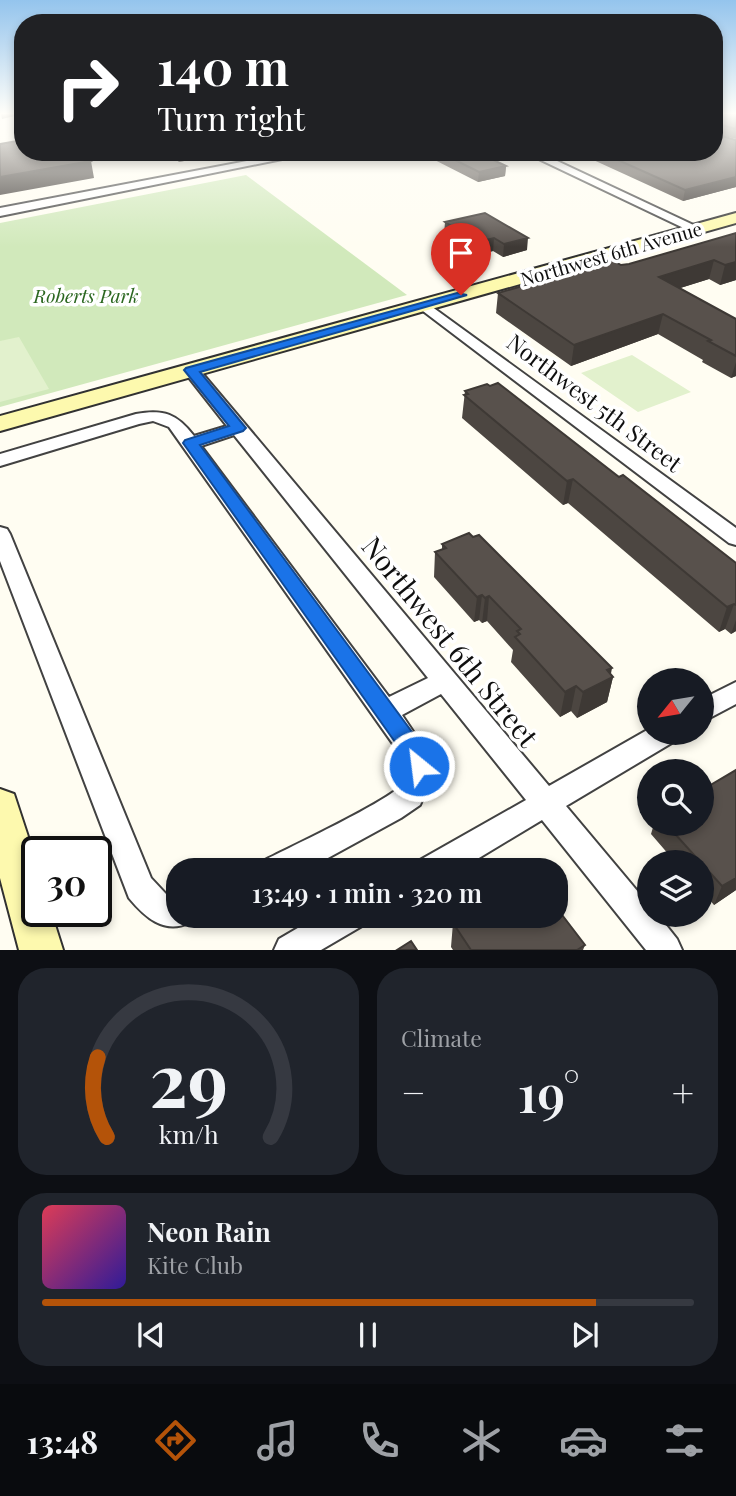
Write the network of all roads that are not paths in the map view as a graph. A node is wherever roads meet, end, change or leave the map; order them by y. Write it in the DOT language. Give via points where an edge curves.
graph roads {
  1 [pos="265,161"];
  2 [pos="549,161"];
  3 [pos="0,212"];
  4 [pos="736,218"];
  5 [pos="696,229"];
  6 [pos="424,305"];
  7 [pos="191,370"];
  8 [pos="0,424"];
  9 [pos="238,428"];
  10 [pos="190,443"];
  11 [pos="0,460"];
  12 [pos="736,538"];
  13 [pos="1,540"];
  14 [pos="445,681"];
  15 [pos="736,692"];
  16 [pos="714,705"];
  17 [pos="385,711"];
  18 [pos="644,746"];
  19 [pos="546,804"];
  20 [pos="0,806"];
  21 [pos="299,858"];
  22 [pos="452,858"];
  23 [pos="166,910"];
  24 [pos="328,928"];
  25 [pos="41,950"];
  26 [pos="290,950"];
  27 [pos="666,950"];
  1 -- 3 [label="street"];
  2 -- 5 [label="street"];
  4 -- 5 [label="street, Northwest 6th Avenue"];
  5 -- 6 [label="street, Northwest 6th Avenue"];
  6 -- 7 [label="street, Northwest 6th Avenue"];
  6 -- 12 [label="street, Northwest 5th Street"];
  7 -- 8 [label="street, Northwest 6th Avenue"];
  7 -- 9 [label="street, Northwest 6th Street"];
  9 -- 10 [label="street"];
  9 -- 14 [label="street, Northwest 6th Street"];
  10 -- 11 [label="street" via="169,419 146,417"];
  10 -- 17 [label="street"];
  13 -- 23 [label="street" via="140,888 158,908"];
  14 -- 17 [label="street"];
  14 -- 19 [label="street, Northwest 6th Street"];
  15 -- 16 [label="street"];
  17 -- 21 [label="street" via="416,755 419,775 410,796"];
  18 -- 19 [label="street"];
  19 -- 22 [label="street"];
  19 -- 27 [label="street, Northwest 6th Street"];
  20 -- 25 [label="street"];
  24 -- 26 [label="street"];
}
